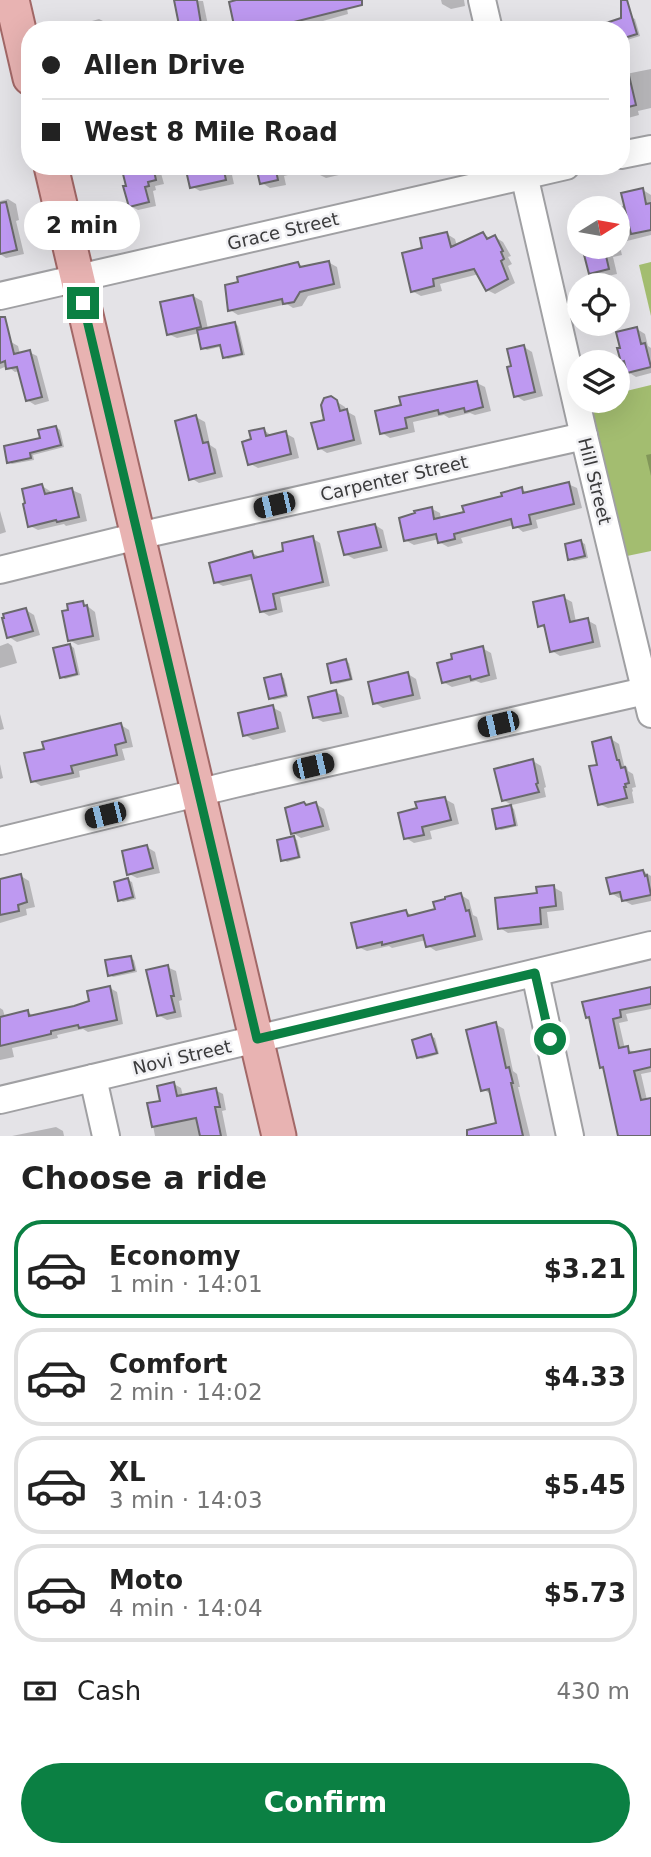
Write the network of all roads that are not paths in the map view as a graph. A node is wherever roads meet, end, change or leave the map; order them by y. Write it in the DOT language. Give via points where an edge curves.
graph roads {
  1 [pos="12,0"];
  2 [pos="482,0"];
  3 [pos="487,21"];
  4 [pos="21,39"];
  5 [pos="651,149"];
  6 [pos="630,153"];
  7 [pos="53,175"];
  8 [pos="507,175"];
  9 [pos="524,175"];
  10 [pos="77,277"];
  11 [pos="0,296"];
  12 [pos="584,436"];
  13 [pos="138,536"];
  14 [pos="0,570"];
  15 [pos="648,702"];
  16 [pos="199,792"];
  17 [pos="0,841"];
  18 [pos="651,946"];
  19 [pos="535,973"];
  20 [pos="257,1039"];
  21 [pos="93,1078"];
  22 [pos="0,1100"];
  23 [pos="106,1136"];
  24 [pos="279,1136"];
  25 [pos="570,1136"];
  1 -- 4 [label="main road"];
  2 -- 3 [label="street"];
  5 -- 6 [label="street"];
  7 -- 10 [label="main road"];
  8 -- 10 [label="street, Grace Street"];
  9 -- 12 [label="street, Hill Street"];
  10 -- 11 [label="street, Grace Street"];
  10 -- 13 [label="main road"];
  12 -- 13 [label="street, Carpenter Street"];
  12 -- 15 [label="street, Hill Street"];
  13 -- 14 [label="street, Carpenter Street"];
  13 -- 16 [label="main road"];
  15 -- 16 [label="street"];
  16 -- 17 [label="street"];
  16 -- 20 [label="main road"];
  18 -- 19 [label="street, Novi Street"];
  19 -- 20 [label="street, Novi Street"];
  19 -- 25 [label="street"];
  20 -- 21 [label="street, Novi Street"];
  20 -- 24 [label="main road"];
  21 -- 22 [label="street, Novi Street"];
  21 -- 23 [label="street"];
}
